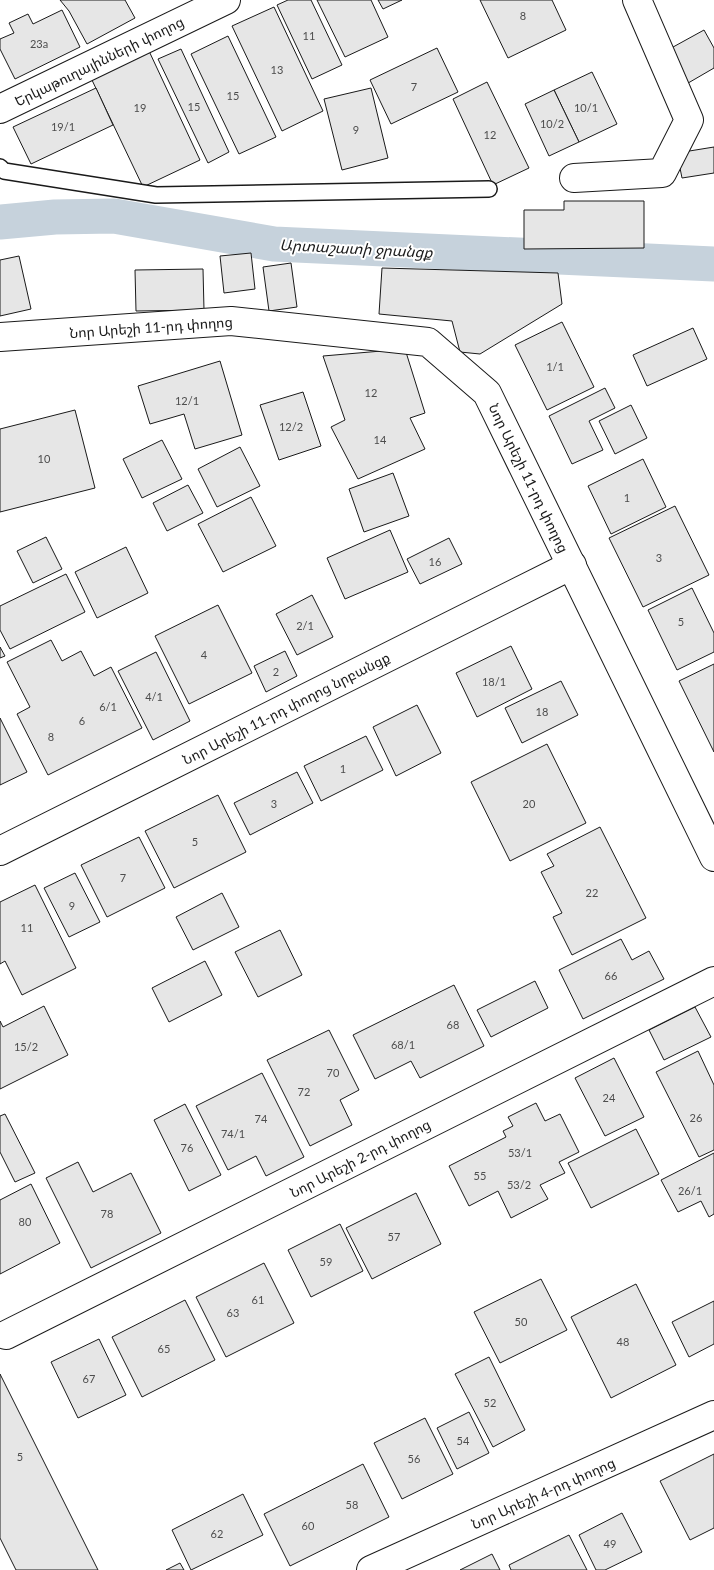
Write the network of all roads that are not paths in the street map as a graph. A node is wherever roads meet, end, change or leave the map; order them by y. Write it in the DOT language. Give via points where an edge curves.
graph roads {
  1 [pos="226,0"];
  2 [pos="637,0"];
  3 [pos="0,109"];
  4 [pos="0,167"];
  5 [pos="574,178"];
  6 [pos="489,189"];
  7 [pos="0,337"];
  8 [pos="572,565"];
  9 [pos="0,851"];
  10 [pos="714,857"];
  11 [pos="714,981"];
  12 [pos="6,1335"];
  13 [pos="714,1415"];
  14 [pos="371,1570"];
  1 -- 3 [label="street, Երկաթուղայինների փողոց"];
  2 -- 5 [label="street" via="689,120 662,173"];
  4 -- 6 [label="lane" via="4,171 156,195"];
  7 -- 8 [label="street, Նոր Արեշի 11-րդ փողոց" via="231,321 428,342 487,392"];
  8 -- 9 [label="street, Նոր Արեշի 11-րդ փողոց նրբանցք"];
  8 -- 10 [label="street, Նոր Արեշի 11-րդ փողոց"];
  11 -- 12 [label="street, Նոր Արեշի 2-րդ փողոց"];
  13 -- 14 [label="street, Նոր Արեշի 4-րդ փողոց"];
}
